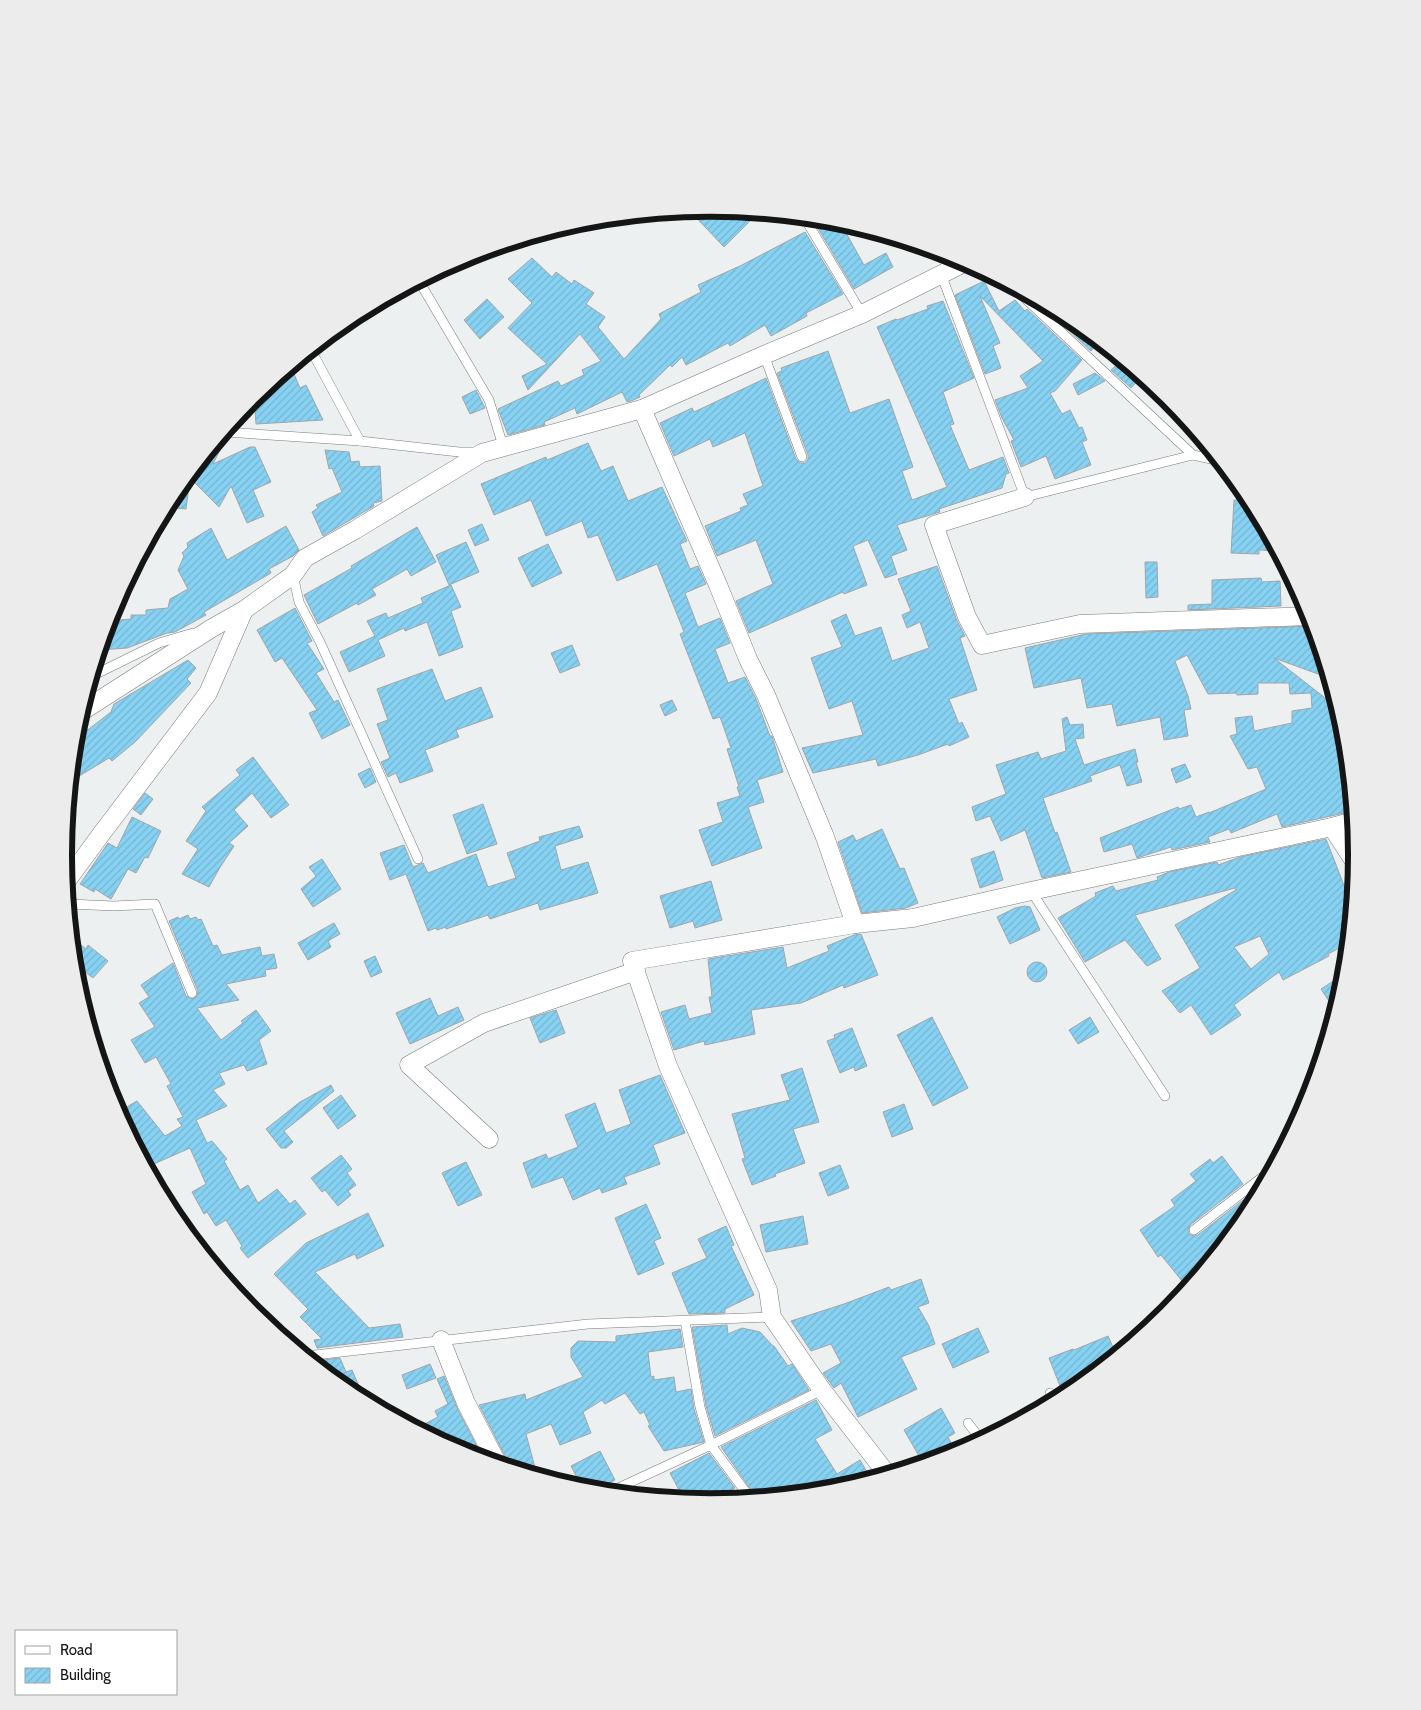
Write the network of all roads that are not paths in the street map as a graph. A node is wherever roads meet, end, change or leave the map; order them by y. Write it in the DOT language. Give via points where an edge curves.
graph roads {
  1 [pos="808,224"];
  2 [pos="956,267"];
  3 [pos="941,274"];
  4 [pos="422,286"];
  5 [pos="1028,301"];
  6 [pos="862,314"];
  7 [pos="764,355"];
  8 [pos="314,356"];
  9 [pos="642,409"];
  10 [pos="234,430"];
  11 [pos="360,441"];
  12 [pos="503,446"];
  13 [pos="482,452"];
  14 [pos="1193,455"];
  15 [pos="802,457"];
  16 [pos="1210,459"];
  17 [pos="1025,497"];
  18 [pos="293,575"];
  19 [pos="244,610"];
  20 [pos="1302,616"];
  21 [pos="212,628"];
  22 [pos="99,672"];
  23 [pos="91,706"];
  24 [pos="1347,823"];
  25 [pos="1332,827"];
  26 [pos="1348,852"];
  27 [pos="418,859"];
  28 [pos="73,873"];
  29 [pos="1031,891"];
  30 [pos="75,904"];
  31 [pos="855,924"];
  32 [pos="636,971"];
  33 [pos="192,993"];
  34 [pos="1165,1096"];
  35 [pos="489,1139"];
  36 [pos="1260,1179"];
  37 [pos="1194,1230"];
  38 [pos="772,1317"];
  39 [pos="685,1321"];
  40 [pos="441,1340"];
  41 [pos="315,1355"];
  42 [pos="822,1390"];
  43 [pos="968,1423"];
  44 [pos="977,1434"];
  45 [pos="711,1445"];
  46 [pos="491,1454"];
  47 [pos="883,1469"];
  48 [pos="621,1487"];
  49 [pos="746,1492"];
  1 -- 6 [label="lane"];
  2 -- 3 [label="street"];
  3 -- 6 [label="street"];
  3 -- 17 [label="lane"];
  4 -- 12 [label="lane" via="489,400"];
  5 -- 14 [label="lane"];
  6 -- 7 [label="street"];
  7 -- 9 [label="street"];
  7 -- 15 [label="lane"];
  8 -- 11 [label="lane"];
  9 -- 12 [label="street"];
  9 -- 31 [label="street" via="825,837"];
  10 -- 11 [label="lane"];
  11 -- 13 [label="lane"];
  12 -- 13 [label="street"];
  13 -- 18 [label="street" via="305,558"];
  14 -- 16 [label="lane"];
  14 -- 17 [label="lane"];
  17 -- 20 [label="street" via="934,525 967,617 982,645 1080,624"];
  18 -- 19 [label="street"];
  18 -- 27 [label="lane" via="299,602"];
  19 -- 21 [label="street"];
  19 -- 28 [label="street" via="208,693"];
  21 -- 22 [label="lane" via="159,643"];
  21 -- 23 [label="street"];
  24 -- 25 [label="street"];
  25 -- 26 [label="street"];
  25 -- 29 [label="street"];
  29 -- 31 [label="street" via="913,918"];
  29 -- 34 [label="lane"];
  30 -- 33 [label="lane" via="155,904"];
  31 -- 32 [label="street" via="632,961"];
  32 -- 35 [label="street" via="484,1023 409,1065"];
  32 -- 38 [label="street" via="668,1066 768,1290"];
  36 -- 37 [label="lane"];
  38 -- 39 [label="lane"];
  38 -- 42 [label="street"];
  39 -- 40 [label="lane" via="588,1324"];
  39 -- 45 [label="lane" via="700,1407"];
  40 -- 41 [label="lane"];
  40 -- 46 [label="street" via="466,1403"];
  42 -- 45 [label="lane"];
  42 -- 47 [label="street"];
  43 -- 44 [label="lane"];
  45 -- 48 [label="lane"];
  45 -- 49 [label="lane"];
}
